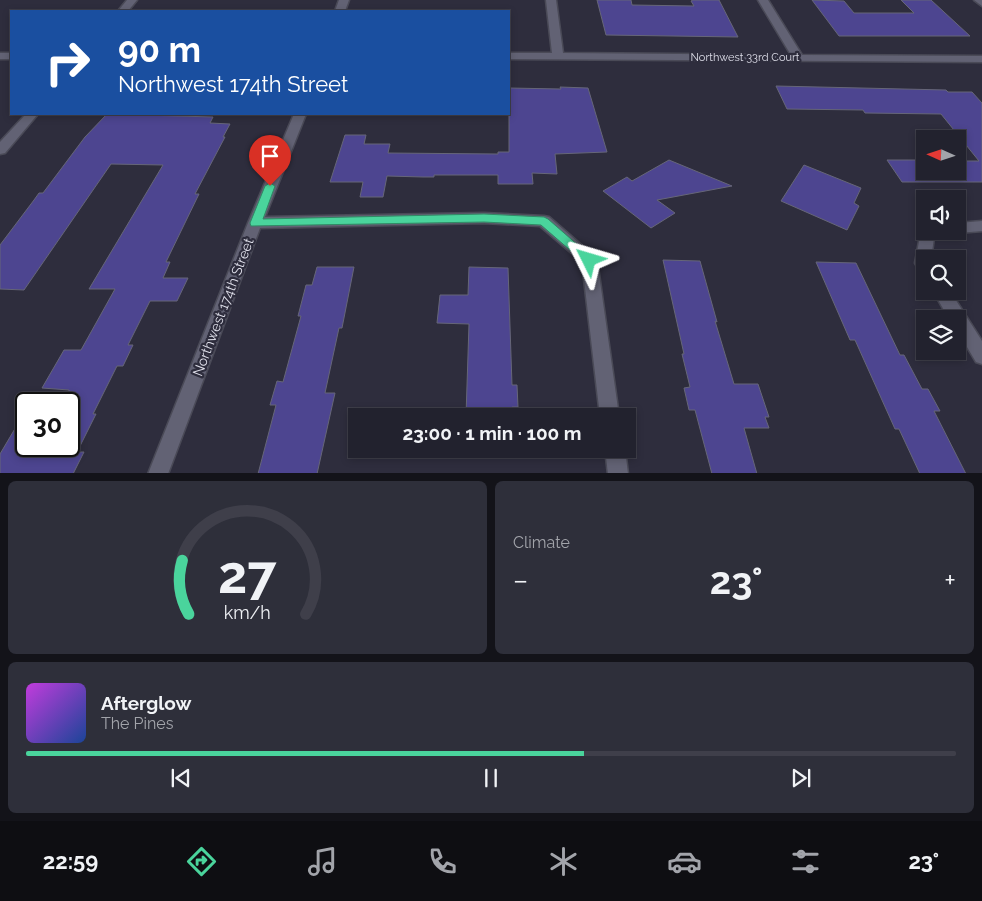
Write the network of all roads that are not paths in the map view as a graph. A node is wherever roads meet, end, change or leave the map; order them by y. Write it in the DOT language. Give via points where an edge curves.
graph roads {
  1 [pos="132,0"];
  2 [pos="551,0"];
  3 [pos="763,0"];
  4 [pos="979,0"];
  5 [pos="982,3"];
  6 [pos="123,10"];
  7 [pos="510,56"];
  8 [pos="558,56"];
  9 [pos="798,57"];
  10 [pos="982,59"];
  11 [pos="31,115"];
  12 [pos="300,115"];
  13 [pos="0,150"];
  14 [pos="255,223"];
  15 [pos="982,226"];
  16 [pos="966,227"];
  17 [pos="947,300"];
  18 [pos="982,356"];
  19 [pos="609,408"];
  20 [pos="616,458"];
  21 [pos="158,473"];
  22 [pos="618,473"];
  1 -- 6 [label="street"];
  2 -- 8 [label="street"];
  3 -- 9 [label="street"];
  4 -- 5 [label="street"];
  7 -- 8 [label="street, Northwest 33rd Court"];
  8 -- 9 [label="street, Northwest 33rd Court"];
  9 -- 10 [label="street, Northwest 33rd Court"];
  11 -- 13 [label="street"];
  12 -- 14 [label="street, Northwest 174th Street"];
  14 -- 19 [label="street" via="484,218 544,221 589,260"];
  14 -- 21 [label="street, Northwest 174th Street"];
  15 -- 16 [label="street"];
  17 -- 18 [label="street"];
  20 -- 22 [label="street"];
}
